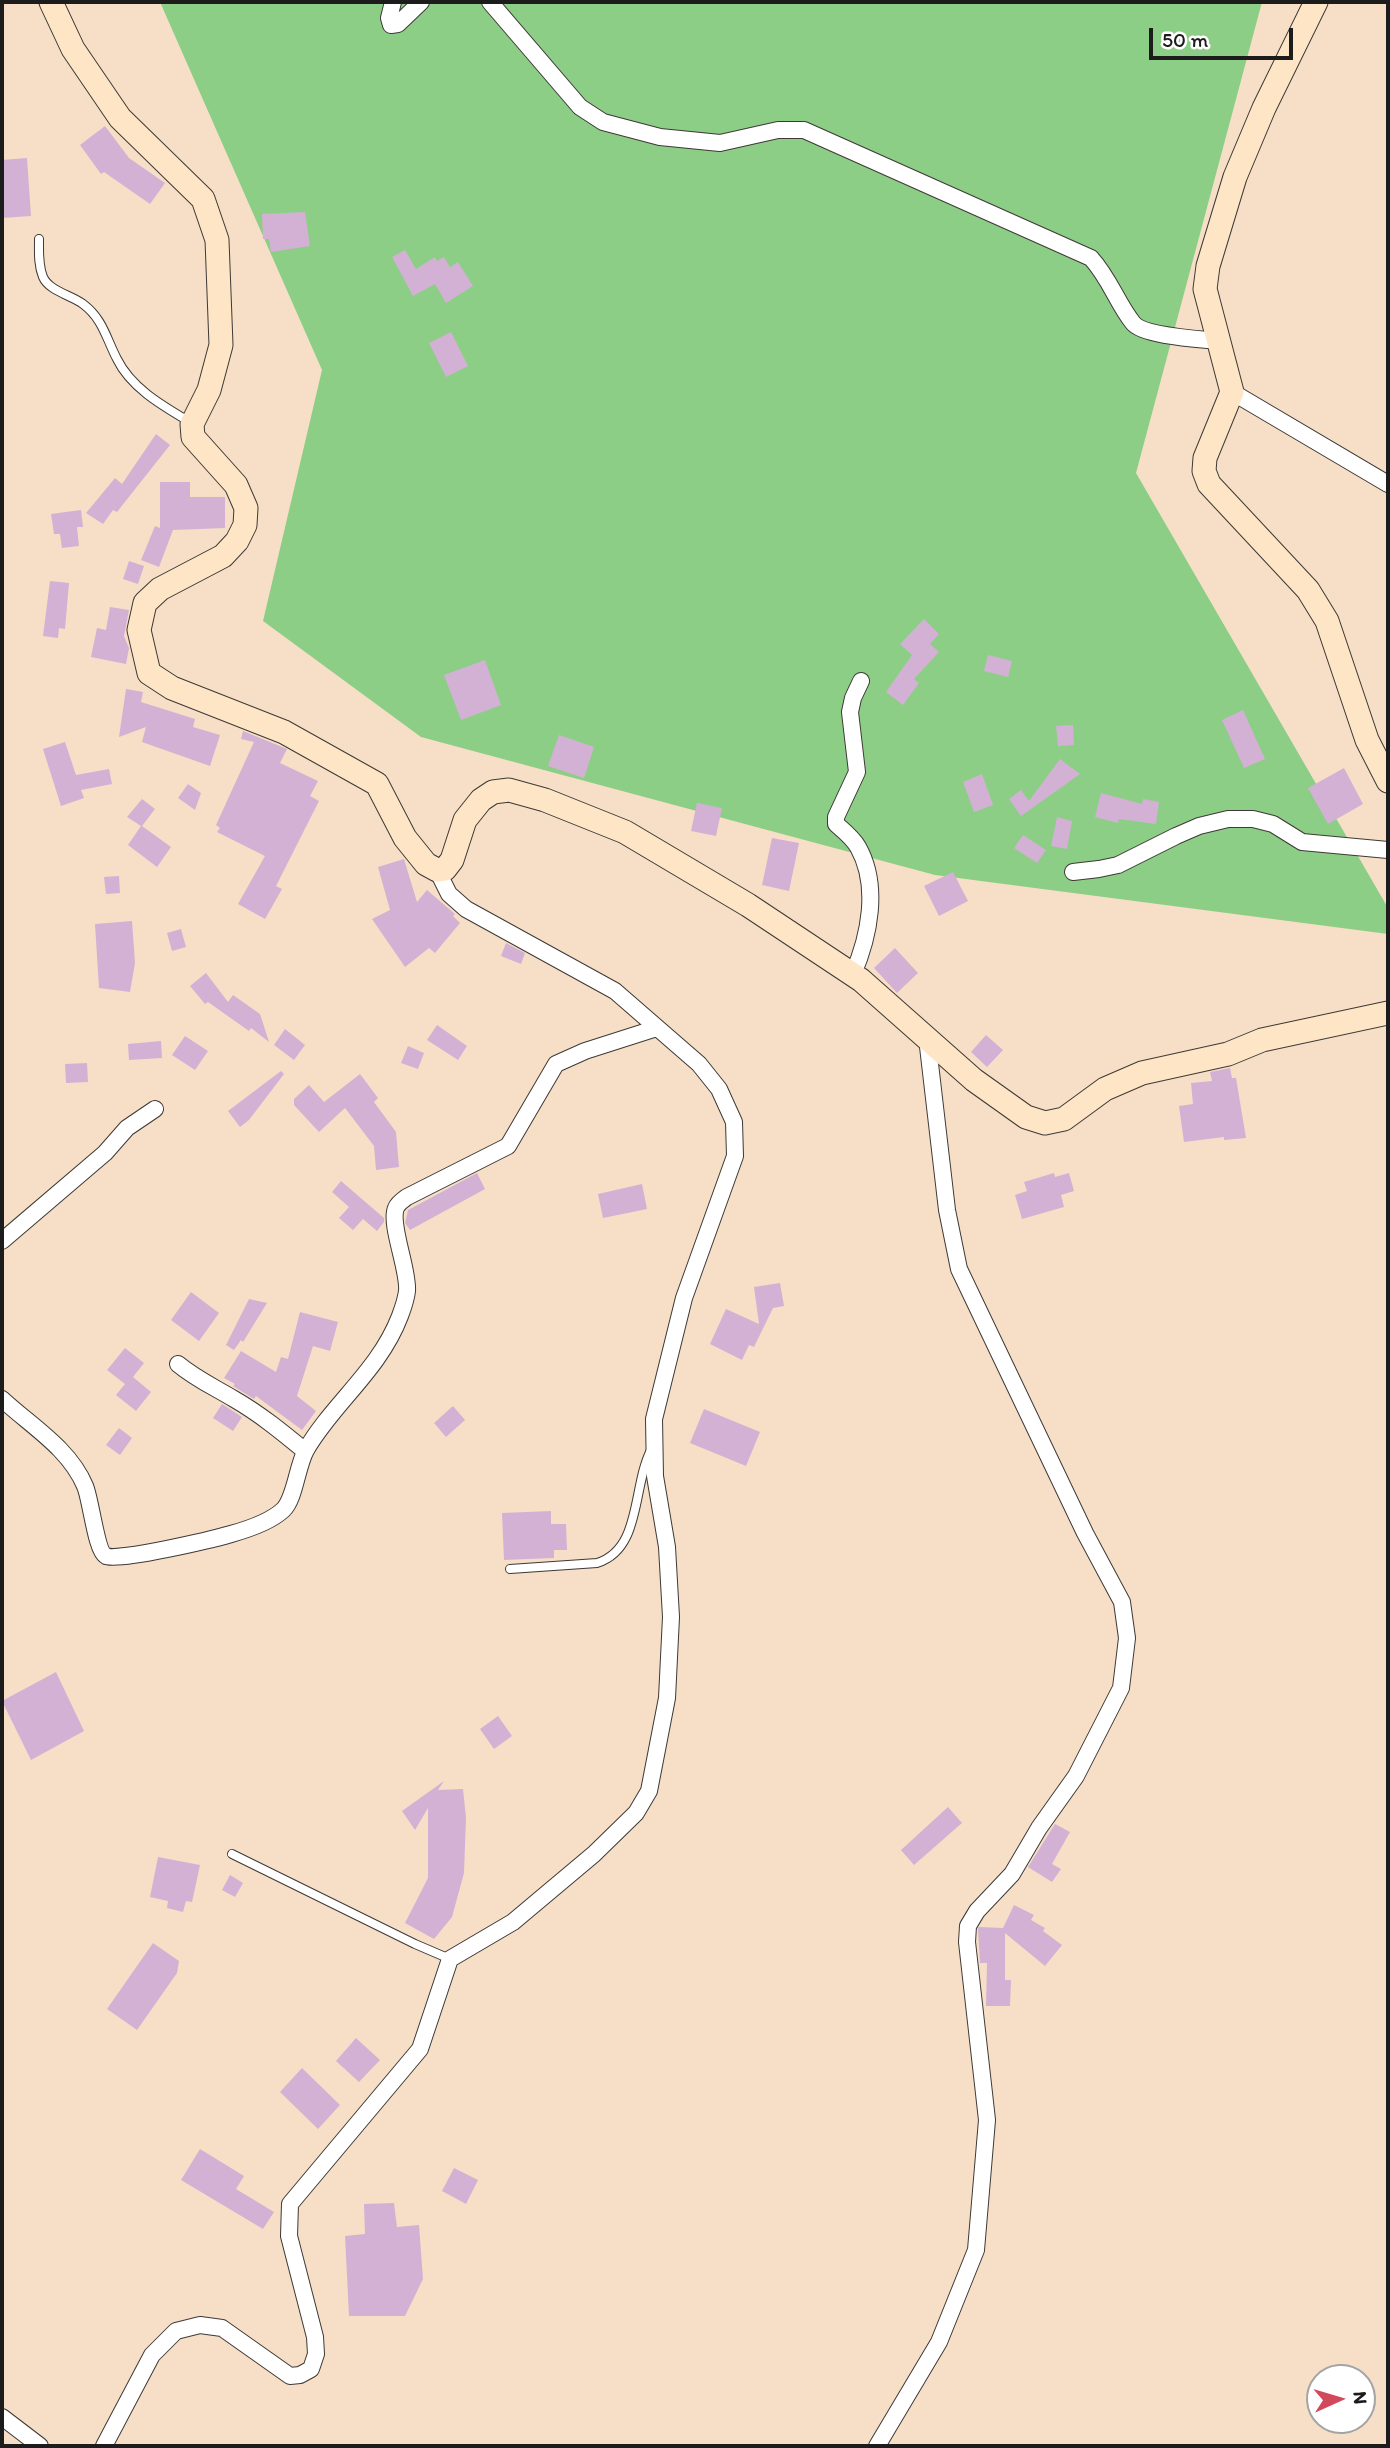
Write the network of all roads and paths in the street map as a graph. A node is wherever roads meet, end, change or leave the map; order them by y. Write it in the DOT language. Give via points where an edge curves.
graph roads {
  1 [pos="51,2"];
  2 [pos="393,2"];
  3 [pos="421,2"];
  4 [pos="490,2"];
  5 [pos="1316,2"];
  6 [pos="39,239"];
  7 [pos="1218,341"];
  8 [pos="1232,393"];
  9 [pos="192,424"];
  10 [pos="1388,484"];
  11 [pos="861,681"];
  12 [pos="1388,781"];
  13 [pos="1388,850"];
  14 [pos="437,870"];
  15 [pos="1073,872"];
  16 [pos="853,974"];
  17 [pos="1388,1013"];
  18 [pos="657,1028"];
  19 [pos="927,1038"];
  20 [pos="155,1109"];
  21 [pos="2,1241"];
  22 [pos="178,1364"];
  23 [pos="2,1399"];
  24 [pos="654,1445"];
  25 [pos="305,1451"];
  26 [pos="510,1569"];
  27 [pos="232,1854"];
  28 [pos="450,1959"];
  29 [pos="2,2417"];
  30 [pos="40,2446"];
  31 [pos="104,2446"];
  32 [pos="877,2446"];
  1 -- 9 [label="street" via="73,49 120,118 203,199 217,240 221,345 209,390"];
  2 -- 3 [label="street" via="391,25"];
  4 -- 7 [label="street" via="580,107 603,122 660,137 720,143 778,130 804,130 1091,258 1134,325"];
  5 -- 7 [label="street" via="1235,177 1208,266 1205,289"];
  6 -- 9 [label="lane" via="43,279 83,304 109,337 129,376 156,401"];
  7 -- 8 [label="street"];
  8 -- 10 [label="street"];
  8 -- 12 [label="street" via="1205,458 1209,484 1308,590 1326,621 1367,740"];
  9 -- 14 [label="street" via="193,437 236,485 246,508 245,524 223,556 160,589 145,603 139,630 149,673 172,688 284,732 377,784 405,838 426,864"];
  11 -- 16 [label="street" via="850,712 857,772 836,817 836,824 859,848 871,898 867,932"];
  13 -- 15 [label="street" via="1302,842 1273,824 1228,818 1199,826 1118,865"];
  14 -- 16 [label="street" via="445,869 452,860 466,820 481,800 509,790 625,832"];
  14 -- 18 [label="street" via="449,894 466,909 615,991"];
  16 -- 19 [label="street"];
  17 -- 19 [label="street" via="1262,1040 1228,1054 1142,1073 1105,1089 1064,1119 1045,1123 1026,1117 974,1080"];
  18 -- 24 [label="street" via="699,1064 719,1089 734,1122 735,1156 684,1298 654,1419"];
  18 -- 25 [label="street" via="556,1064 508,1146 397,1205 394,1218 407,1289 405,1303 392,1337"];
  19 -- 32 [label="street" via="947,1210 959,1269 1122,1602 1127,1638 1121,1688 1076,1776 1012,1874 968,1926 987,2120 976,2250 939,2342"];
  20 -- 21 [label="street" via="127,1128 105,1153"];
  22 -- 25 [label="street" via="262,1417"];
  23 -- 25 [label="street" via="53,1441 77,1472 92,1507 99,1547 111,1558 230,1534 265,1522 287,1507"];
  24 -- 26 [label="lane" via="625,1544 617,1553 597,1563"];
  24 -- 28 [label="street" via="671,1617 667,1698 649,1791 636,1813 594,1854 513,1922"];
  27 -- 28 [label="lane"];
  28 -- 31 [label="street" via="420,2049 290,2204 289,2236 315,2337 311,2370 289,2376 222,2328 200,2325 176,2331 152,2355"];
  29 -- 30 [label="street"];
}
